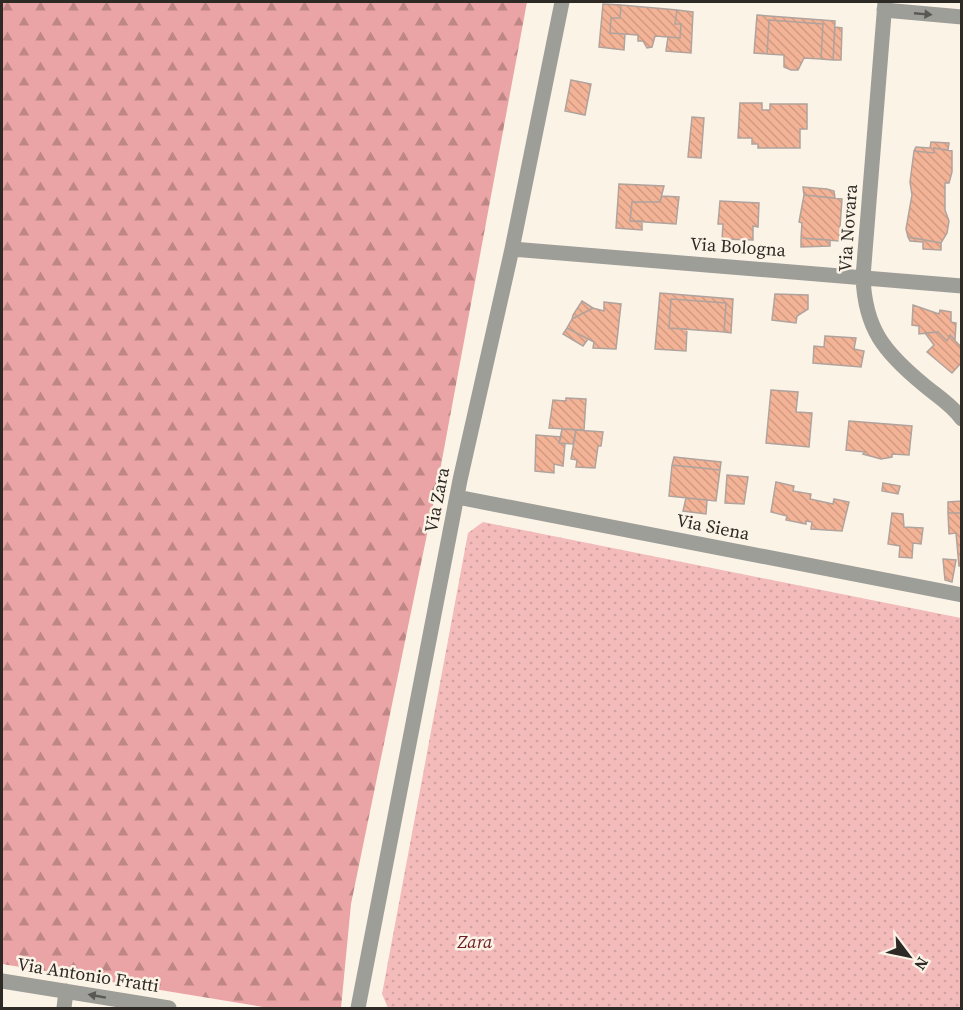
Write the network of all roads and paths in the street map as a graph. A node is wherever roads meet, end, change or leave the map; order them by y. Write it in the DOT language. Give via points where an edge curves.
graph roads {
  1 [pos="562,2"];
  2 [pos="884,6"];
  3 [pos="962,17"];
  4 [pos="512,249"];
  5 [pos="863,277"];
  6 [pos="962,286"];
  7 [pos="962,419"];
  8 [pos="457,497"];
  9 [pos="962,595"];
  10 [pos="2,981"];
  11 [pos="66,991"];
  12 [pos="64,1008"];
  13 [pos="169,1008"];
  14 [pos="358,1008"];
  1 -- 4 [label="street, Via Zara"];
  2 -- 3 [label="street, one-way"];
  2 -- 5 [label="street, Via Novara"];
  4 -- 5 [label="street, Via Bologna"];
  4 -- 8 [label="street, Via Zara"];
  5 -- 6 [label="street, Via Bologna"];
  5 -- 7 [label="street, Via Novara" via="866,312 877,336 892,357"];
  8 -- 9 [label="street, Via Siena"];
  8 -- 14 [label="street, Via Zara"];
  10 -- 11 [label="street, Via Antonio Fratti"];
  11 -- 12 [label="street"];
  13 -- 11 [label="street, Via Antonio Fratti, one-way"];
}
